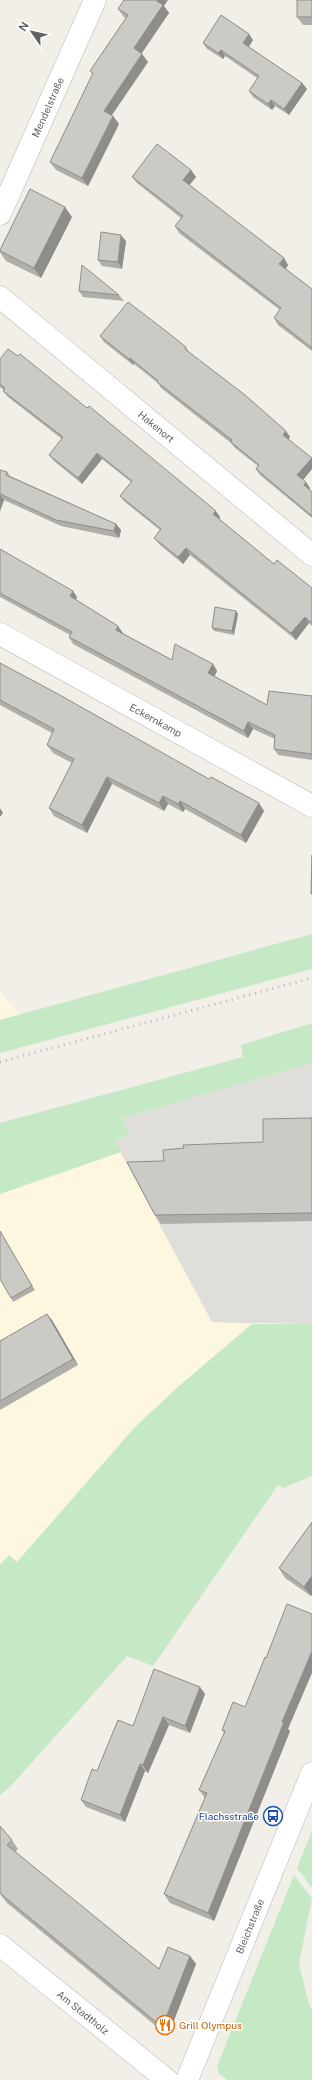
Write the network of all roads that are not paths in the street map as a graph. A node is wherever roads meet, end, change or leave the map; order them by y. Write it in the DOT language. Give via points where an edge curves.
graph roads {
  1 [pos="96,0"];
  2 [pos="0,214"];
  3 [pos="0,297"];
  4 [pos="312,555"];
  5 [pos="0,634"];
  6 [pos="312,806"];
  7 [pos="312,1773"];
  8 [pos="0,1945"];
  9 [pos="167,2080"];
  10 [pos="187,2080"];
  1 -- 2 [label="street, Mendelstraße"];
  3 -- 4 [label="street, Hakenort"];
  5 -- 6 [label="street, Eckernkamp"];
  7 -- 10 [label="street, Bleichstraße"];
  8 -- 9 [label="street, Am Stadtholz"];
}
